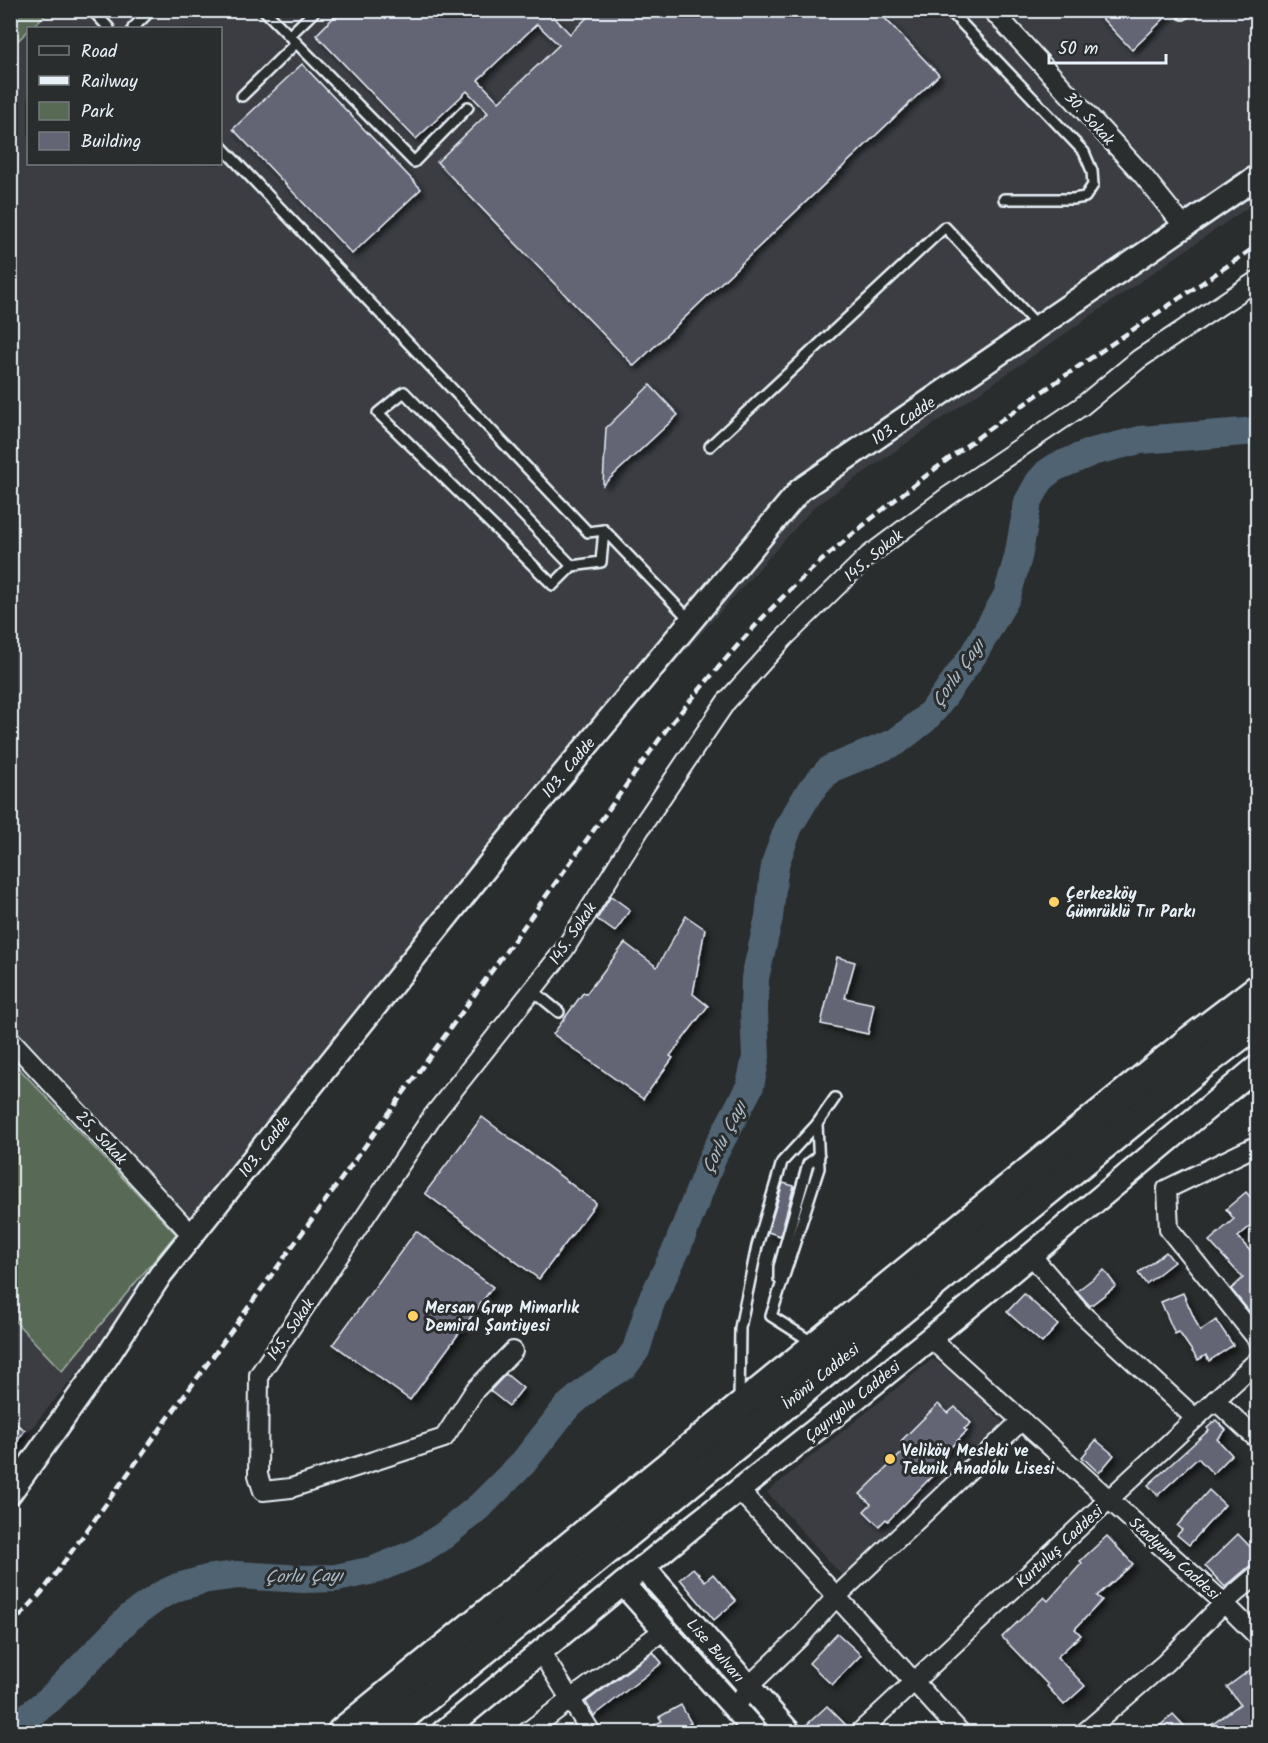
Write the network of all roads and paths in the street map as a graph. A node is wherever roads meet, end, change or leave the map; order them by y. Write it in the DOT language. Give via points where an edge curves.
graph roads {
  1 [pos="92,10"];
  2 [pos="151,10"];
  3 [pos="264,10"];
  4 [pos="316,10"];
  5 [pos="949,10"];
  6 [pos="992,10"];
  7 [pos="108,27"];
  8 [pos="134,27"];
  9 [pos="293,39"];
  10 [pos="242,96"];
  11 [pos="468,107"];
  12 [pos="222,148"];
  13 [pos="1257,176"];
  14 [pos="1004,199"];
  15 [pos="1185,228"];
  16 [pos="1257,280"];
  17 [pos="1039,327"];
  18 [pos="710,446"];
  19 [pos="604,530"];
  20 [pos="572,566"];
  21 [pos="691,621"];
  22 [pos="1257,989"];
  23 [pos="532,990"];
  24 [pos="559,1012"];
  25 [pos="1257,1022"];
  26 [pos="10,1039"];
  27 [pos="1255,1073"];
  28 [pos="835,1098"];
  29 [pos="818,1124"];
  30 [pos="1257,1145"];
  31 [pos="193,1236"];
  32 [pos="1030,1254"];
  33 [pos="930,1338"];
  34 [pos="1257,1340"];
  35 [pos="817,1345"];
  36 [pos="513,1351"];
  37 [pos="1257,1360"];
  38 [pos="1215,1400"];
  39 [pos="739,1408"];
  40 [pos="1195,1418"];
  41 [pos="1022,1420"];
  42 [pos="1257,1440"];
  43 [pos="739,1490"];
  44 [pos="10,1493"];
  45 [pos="1110,1499"];
  46 [pos="644,1567"];
  47 [pos="1257,1574"];
  48 [pos="623,1584"];
  49 [pos="837,1597"];
  50 [pos="1224,1603"];
  51 [pos="664,1630"];
  52 [pos="1257,1637"];
  53 [pos="540,1651"];
  54 [pos="914,1682"];
  55 [pos="749,1686"];
  56 [pos="572,1699"];
  57 [pos="735,1709"];
  58 [pos="451,1730"];
  59 [pos="342,1732"];
  60 [pos="384,1732"];
  61 [pos="527,1732"];
  62 [pos="591,1732"];
  63 [pos="756,1732"];
  64 [pos="789,1732"];
  65 [pos="860,1732"];
  66 [pos="960,1732"];
  67 [pos="1085,1732"];
  1 -- 7 [label="lane"];
  2 -- 8 [label="lane"];
  3 -- 9 [label="lane"];
  4 -- 9 [label="lane"];
  5 -- 14 [label="lane" via="1084,152 1092,171 1094,185 1085,197"];
  6 -- 15 [label="street, 30. Sokak" via="1141,173"];
  9 -- 10 [label="lane"];
  9 -- 11 [label="lane" via="414,162"];
  12 -- 19 [label="lane" via="588,532"];
  13 -- 15 [label="street, 103. Cadde"];
  15 -- 17 [label="street, 103. Cadde"];
  16 -- 23 [label="street, 145. Sokak" via="1139,359 1082,406 946,497 868,556 726,702 564,950"];
  17 -- 18 [label="lane" via="945,227"];
  17 -- 21 [label="street, 103. Cadde" via="800,490"];
  19 -- 20 [label="lane" via="601,562"];
  19 -- 21 [label="lane"];
  20 -- 20 [label="lane" via="404,392 378,413 553,585"];
  21 -- 31 [label="street, 103. Cadde" via="505,844"];
  22 -- 35 [label="main road"];
  23 -- 24 [label="lane"];
  23 -- 36 [label="street, 145. Sokak" via="432,1117 259,1375 258,1475 263,1491 291,1488 444,1438 475,1390"];
  25 -- 60 [label="main road, İnönü Caddesi"];
  26 -- 31 [label="street, 25. Sokak"];
  27 -- 32 [label="street, Çayıryolu Caddesi"];
  28 -- 29 [label="lane"];
  29 -- 35 [label="lane" via="819,1168 771,1316"];
  29 -- 39 [label="lane" via="782,1162 757,1246 740,1328"];
  30 -- 34 [label="street" via="1167,1189 1169,1229"];
  31 -- 44 [label="street, 103. Cadde" via="161,1274 108,1357"];
  32 -- 33 [label="street, Çayıryolu Caddesi"];
  32 -- 40 [label="street" via="1079,1311"];
  33 -- 41 [label="street, Stadyum Caddesi"];
  33 -- 43 [label="street, Çayıryolu Caddesi"];
  35 -- 39 [label="main road"];
  37 -- 38 [label="street, Kurtuluş Caddesi"];
  38 -- 40 [label="street, Kurtuluş Caddesi"];
  38 -- 42 [label="street"];
  39 -- 59 [label="main road"];
  40 -- 45 [label="street, Kurtuluş Caddesi"];
  41 -- 45 [label="street, Stadyum Caddesi"];
  41 -- 49 [label="street"];
  43 -- 46 [label="street, Çayıryolu Caddesi"];
  43 -- 49 [label="street"];
  45 -- 50 [label="street, Stadyum Caddesi"];
  45 -- 54 [label="street, Kurtuluş Caddesi"];
  46 -- 48 [label="street, Çayıryolu Caddesi"];
  46 -- 55 [label="street, Lise Bulvarı"];
  47 -- 50 [label="street"];
  48 -- 51 [label="street, Lise Bulvarı"];
  48 -- 53 [label="street, Çayıryolu Caddesi"];
  49 -- 54 [label="street"];
  49 -- 55 [label="street"];
  50 -- 52 [label="street, Stadyum Caddesi"];
  50 -- 67 [label="street" via="1165,1663"];
  51 -- 56 [label="street"];
  51 -- 57 [label="street, Lise Bulvarı"];
  53 -- 56 [label="street"];
  53 -- 58 [label="street, Çayıryolu Caddesi"];
  54 -- 65 [label="street, Kurtuluş Caddesi"];
  54 -- 66 [label="street"];
  55 -- 57 [label="street"];
  55 -- 64 [label="street, Lise Bulvarı"];
  56 -- 61 [label="street"];
  56 -- 62 [label="street"];
  57 -- 63 [label="street, Lise Bulvarı"];
}
